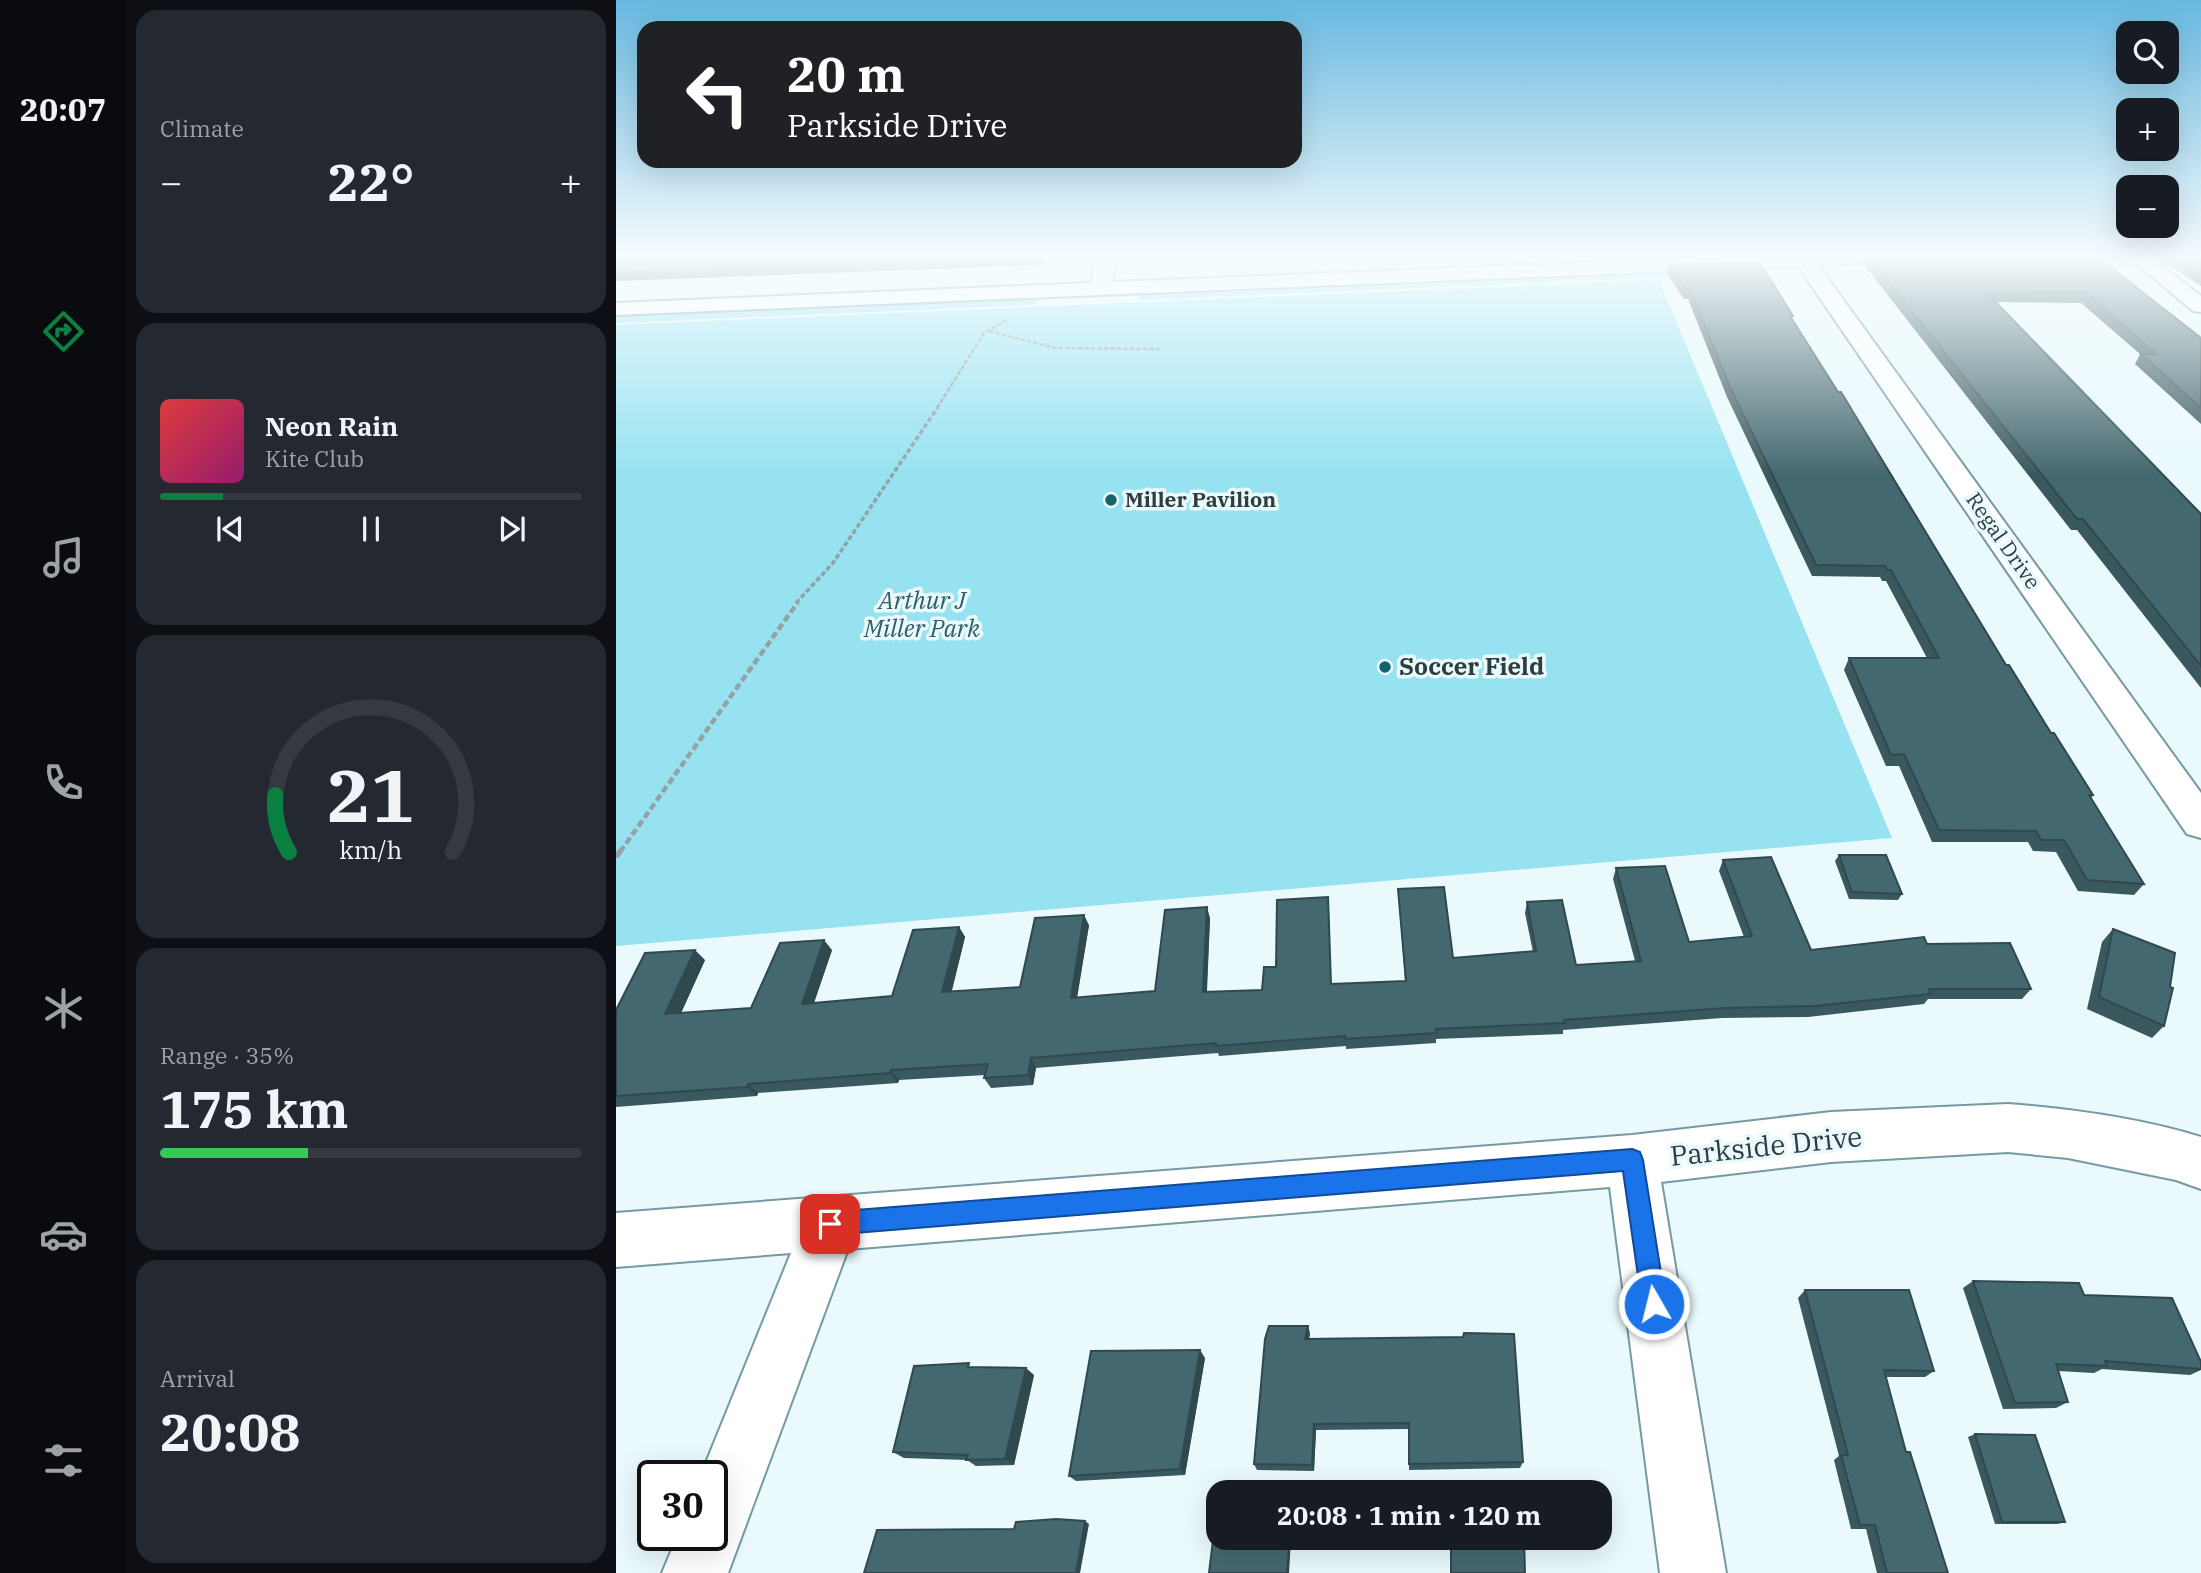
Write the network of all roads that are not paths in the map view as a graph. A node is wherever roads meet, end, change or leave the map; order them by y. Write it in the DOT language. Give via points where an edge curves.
graph roads {
  1 [pos="1852,328"];
  2 [pos="2201,823"];
  3 [pos="1632,1160"];
  4 [pos="2201,1163"];
  5 [pos="830,1224"];
  6 [pos="616,1240"];
  7 [pos="728,1487"];
  8 [pos="704,1551"];
  9 [pos="695,1573"];
  10 [pos="1693,1573"];
  1 -- 2 [label="street, Regal Drive"];
  3 -- 4 [label="street, Parkside Drive" via="1831,1137 2008,1128 2068,1133"];
  3 -- 5 [label="street, Parkside Drive"];
  3 -- 10 [label="street"];
  5 -- 6 [label="street, Parkside Drive"];
  5 -- 7 [label="street"];
  8 -- 9 [label="street"];
}
